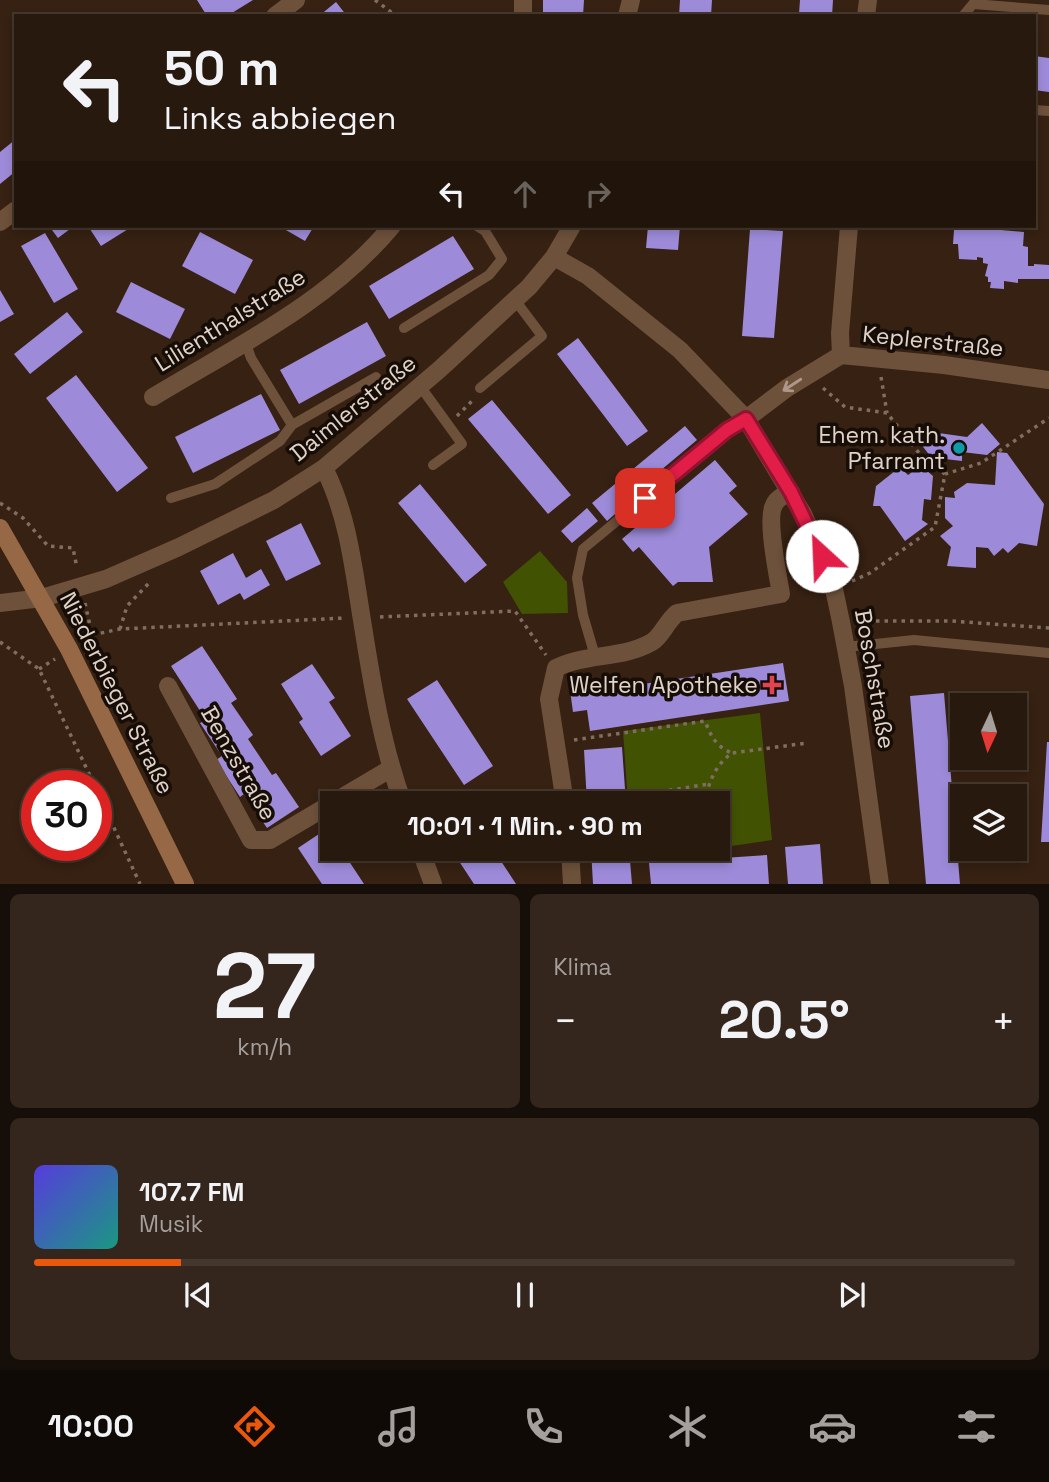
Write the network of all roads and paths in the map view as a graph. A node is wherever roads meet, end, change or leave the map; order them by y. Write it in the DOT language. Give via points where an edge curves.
graph roads {
  1 [pos="296,0"];
  2 [pos="375,0"];
  3 [pos="1049,10"];
  4 [pos="278,14"];
  5 [pos="394,14"];
  6 [pos="965,14"];
  7 [pos="390,228"];
  8 [pos="485,228"];
  9 [pos="571,228"];
  10 [pos="849,228"];
  11 [pos="554,257"];
  12 [pos="515,300"];
  13 [pos="404,328"];
  14 [pos="246,344"];
  15 [pos="841,355"];
  16 [pos="878,359"];
  17 [pos="808,375"];
  18 [pos="376,377"];
  19 [pos="1049,380"];
  20 [pos="420,386"];
  21 [pos="480,388"];
  22 [pos="153,397"];
  23 [pos="887,413"];
  24 [pos="1049,418"];
  25 [pos="746,419"];
  26 [pos="292,425"];
  27 [pos="448,425"];
  28 [pos="433,465"];
  29 [pos="324,468"];
  30 [pos="945,474"];
  31 [pos="791,492"];
  32 [pos="171,498"];
  33 [pos="0,503"];
  34 [pos="0,528"];
  35 [pos="81,587"];
  36 [pos="834,589"];
  37 [pos="42,598"];
  38 [pos="0,603"];
  39 [pos="362,618"];
  40 [pos="841,622"];
  41 [pos="1049,628"];
  42 [pos="120,629"];
  43 [pos="92,635"];
  44 [pos="0,641"];
  45 [pos="846,648"];
  46 [pos="1049,653"];
  47 [pos="595,656"];
  48 [pos="556,668"];
  49 [pos="168,686"];
  50 [pos="556,743"];
  51 [pos="807,743"];
  52 [pos="732,753"];
  53 [pos="390,769"];
  54 [pos="87,770"];
  55 [pos="709,784"];
  56 [pos="398,791"];
  57 [pos="563,791"];
  58 [pos="665,791"];
  59 [pos="708,791"];
  60 [pos="112,824"];
  61 [pos="424,861"];
  62 [pos="571,861"];
  63 [pos="140,884"];
  64 [pos="185,884"];
  65 [pos="433,884"];
  66 [pos="572,884"];
  67 [pos="880,884"];
  1 -- 4 [label="street"];
  2 -- 5 [label="path"];
  3 -- 6 [label="lane" via="973,5"];
  7 -- 14 [label="street, Lilienthalstraße" via="320,294"];
  8 -- 13 [label="lane" via="502,259 489,275"];
  9 -- 11 [label="street, Daimlerstraße"];
  10 -- 15 [label="street"];
  11 -- 12 [label="street, Daimlerstraße"];
  11 -- 25 [label="street, Boschstraße" via="588,276 664,337"];
  12 -- 20 [label="street, Daimlerstraße"];
  12 -- 21 [label="lane" via="542,336"];
  14 -- 22 [label="street, Lilienthalstraße"];
  14 -- 26 [label="lane"];
  15 -- 16 [label="street, Keplerstraße"];
  15 -- 17 [label="street, Keplerstraße"];
  16 -- 19 [label="street, Keplerstraße"];
  16 -- 23 [label="path"];
  17 -- 23 [label="path" via="845,407"];
  17 -- 25 [label="street, Keplerstraße, one-way"];
  18 -- 26 [label="lane"];
  20 -- 27 [label="lane"];
  20 -- 29 [label="street, Daimlerstraße"];
  21 -- 27 [label="path"];
  23 -- 30 [label="path" via="923,458"];
  24 -- 30 [label="path" via="981,463"];
  25 -- 31 [label="street, Boschstraße"];
  25 -- 47 [label="lane" via="583,549 577,578"];
  26 -- 32 [label="lane" via="280,441 215,484"];
  27 -- 28 [label="lane" via="462,444"];
  29 -- 35 [label="street, Daimlerstraße" via="274,500 179,547"];
  29 -- 39 [label="street" via="351,544"];
  30 -- 36 [label="path" via="935,527 870,573"];
  31 -- 36 [label="street, Boschstraße"];
  31 -- 47 [label="street" via="774,504 770,519 781,594 677,613 653,641"];
  33 -- 35 [label="path" via="23,518 48,546 73,548"];
  34 -- 37 [label="main road, Niederbieger Straße"];
  35 -- 37 [label="street, Daimlerstraße"];
  35 -- 43 [label="path"];
  36 -- 40 [label="street, Boschstraße"];
  37 -- 38 [label="street, Daimlerstraße"];
  37 -- 64 [label="main road, Niederbieger Straße"];
  39 -- 42 [label="path"];
  39 -- 48 [label="path" via="515,611"];
  39 -- 53 [label="street"];
  40 -- 41 [label="path" via="951,621"];
  40 -- 45 [label="street, Boschstraße"];
  44 -- 54 [label="path" via="39,669"];
  45 -- 46 [label="lane" via="914,640"];
  45 -- 67 [label="street, Boschstraße"];
  47 -- 48 [label="street"];
  48 -- 50 [label="street" via="549,699"];
  49 -- 53 [label="street, Benzstraße" via="251,840 270,840"];
  50 -- 52 [label="path" via="705,721 712,739"];
  50 -- 57 [label="street"];
  51 -- 52 [label="path"];
  52 -- 55 [label="path" via="722,760"];
  53 -- 56 [label="street"];
  55 -- 58 [label="path"];
  55 -- 59 [label="path"];
  60 -- 63 [label="path"];
  61 -- 65 [label="street"];
  62 -- 66 [label="street"];
}
